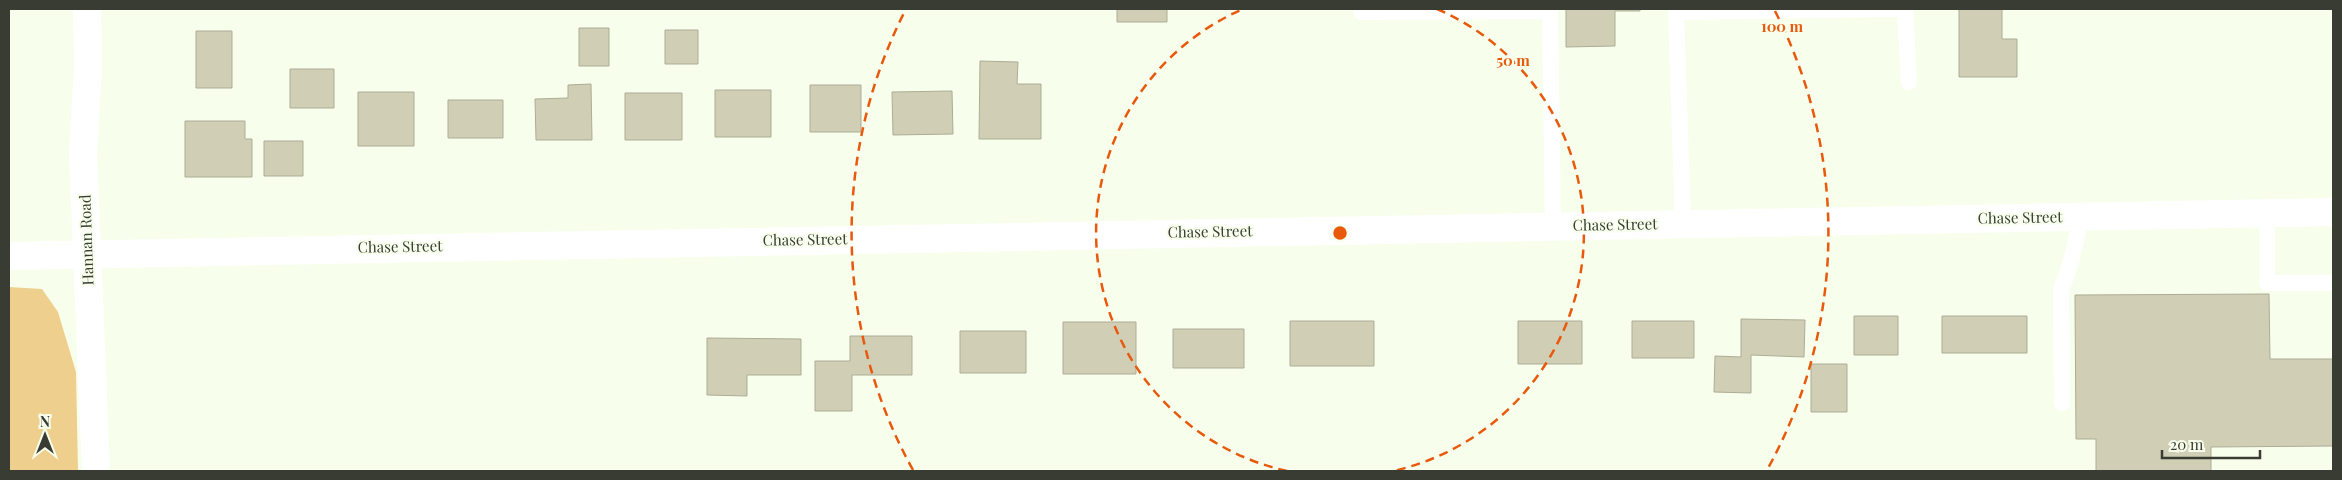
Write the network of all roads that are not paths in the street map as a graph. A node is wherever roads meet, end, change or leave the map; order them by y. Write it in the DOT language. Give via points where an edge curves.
graph roads {
  1 [pos="87,9"];
  2 [pos="1896,9"];
  3 [pos="1905,9"];
  4 [pos="1550,10"];
  5 [pos="1361,12"];
  6 [pos="1909,82"];
  7 [pos="2333,212"];
  8 [pos="2267,213"];
  9 [pos="2081,217"];
  10 [pos="1683,224"];
  11 [pos="1553,226"];
  12 [pos="88,255"];
  13 [pos="9,256"];
  14 [pos="2333,283"];
  15 [pos="2062,403"];
  16 [pos="96,471"];
  1 -- 12 [label="street, Hannan Road" via="84,153"];
  2 -- 10 [label="lane" via="1676,12"];
  3 -- 6 [label="lane"];
  4 -- 5 [label="lane"];
  4 -- 11 [label="lane"];
  7 -- 8 [label="street, Chase Street"];
  8 -- 9 [label="street, Chase Street"];
  8 -- 14 [label="lane" via="2267,283"];
  9 -- 10 [label="street, Chase Street"];
  9 -- 15 [label="lane" via="2061,290"];
  10 -- 11 [label="street, Chase Street"];
  11 -- 12 [label="street, Chase Street"];
  12 -- 13 [label="street, Chase Street"];
  12 -- 16 [label="street, Hannan Road"];
}
